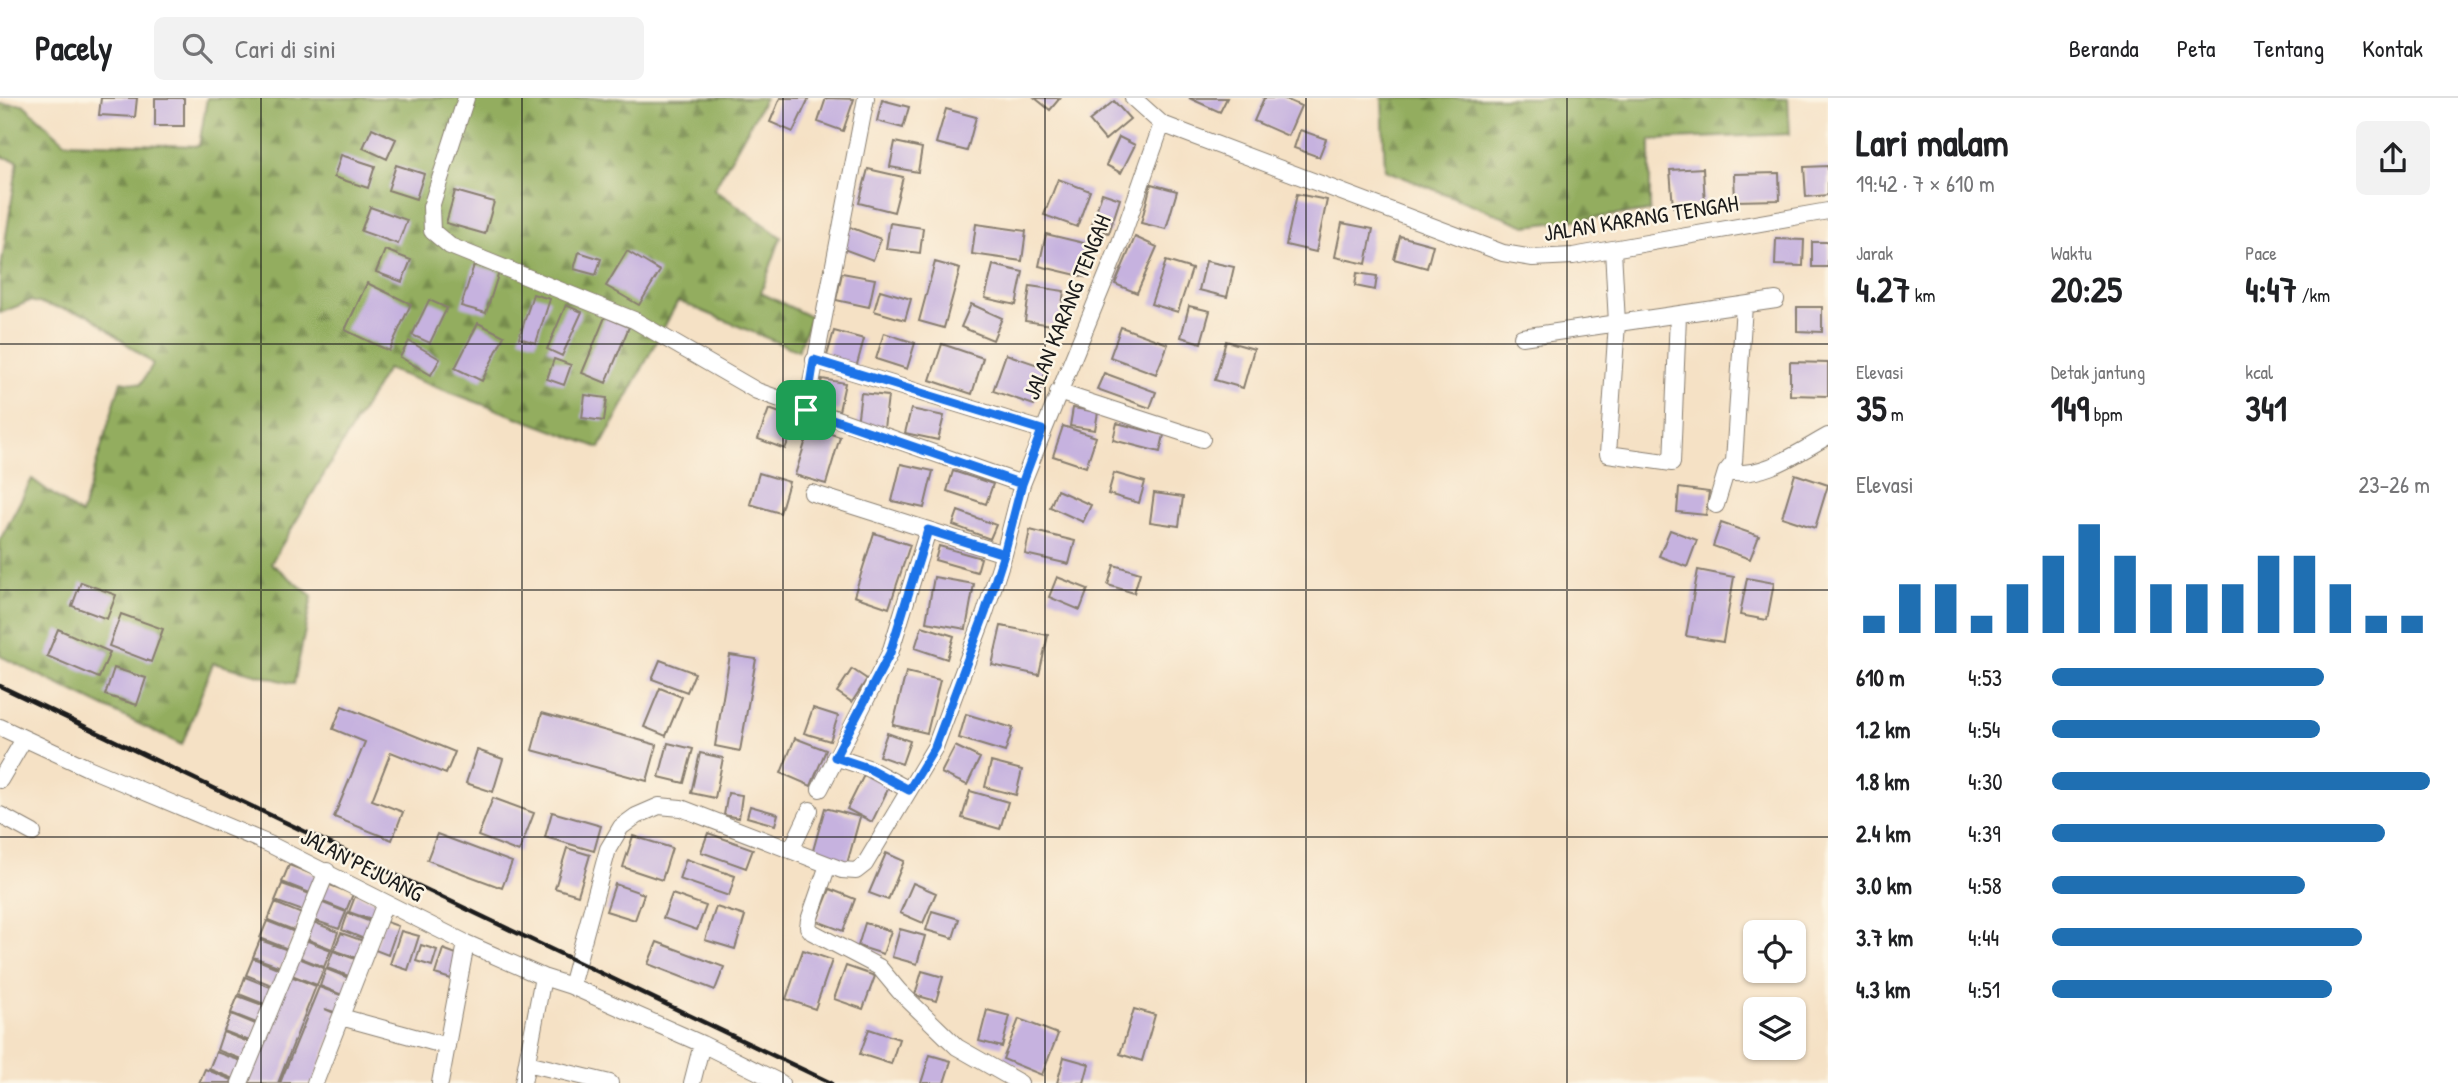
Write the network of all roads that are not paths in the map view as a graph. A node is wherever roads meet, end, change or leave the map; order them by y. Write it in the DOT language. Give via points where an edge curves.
graph roads {
  1 [pos="466,98"];
  2 [pos="866,98"];
  3 [pos="1133,98"];
  4 [pos="1162,124"];
  5 [pos="1828,211"];
  6 [pos="1613,250"];
  7 [pos="1776,300"];
  8 [pos="1744,305"];
  9 [pos="1678,315"];
  10 [pos="1617,323"];
  11 [pos="1522,337"];
  12 [pos="814,360"];
  13 [pos="1058,392"];
  14 [pos="806,410"];
  15 [pos="1042,430"];
  16 [pos="1828,436"];
  17 [pos="1202,439"];
  18 [pos="1726,472"];
  19 [pos="1022,484"];
  20 [pos="812,493"];
  21 [pos="1716,505"];
  22 [pos="928,530"];
  23 [pos="1004,554"];
  24 [pos="0,727"];
  25 [pos="24,739"];
  26 [pos="835,757"];
  27 [pos="0,780"];
  28 [pos="820,789"];
  29 [pos="909,790"];
  30 [pos="810,810"];
  31 [pos="0,816"];
  32 [pos="33,833"];
  33 [pos="791,850"];
  34 [pos="828,865"];
  35 [pos="327,872"];
  36 [pos="385,903"];
  37 [pos="466,943"];
  38 [pos="543,977"];
  39 [pos="571,986"];
  40 [pos="341,1017"];
  41 [pos="702,1044"];
  42 [pos="447,1046"];
  43 [pos="527,1063"];
  44 [pos="243,1082"];
  45 [pos="316,1083"];
  46 [pos="440,1083"];
  47 [pos="523,1083"];
  48 [pos="610,1083"];
  49 [pos="692,1083"];
  50 [pos="782,1083"];
  51 [pos="1020,1083"];
  1 -- 14 [label="street" via="431,207 432,231 450,246 634,320 757,391"];
  2 -- 12 [label="street"];
  3 -- 4 [label="street"];
  4 -- 6 [label="street, JALAN KARANG TENGAH" via="1503,253 1533,258"];
  4 -- 13 [label="street, JALAN KARANG TENGAH" via="1120,243"];
  5 -- 6 [label="street, JALAN KARANG TENGAH"];
  6 -- 10 [label="street"];
  7 -- 8 [label="street"];
  8 -- 9 [label="street"];
  8 -- 18 [label="street" via="1734,463"];
  9 -- 10 [label="street"];
  9 -- 10 [label="street" via="1672,463 1608,454"];
  10 -- 11 [label="street"];
  12 -- 14 [label="street"];
  12 -- 15 [label="street"];
  13 -- 15 [label="street, JALAN KARANG TENGAH"];
  13 -- 17 [label="street"];
  14 -- 19 [label="street"];
  15 -- 19 [label="street, JALAN KARANG TENGAH"];
  16 -- 18 [label="street" via="1777,464 1739,474"];
  18 -- 21 [label="street"];
  19 -- 23 [label="street, JALAN KARANG TENGAH"];
  20 -- 22 [label="street"];
  22 -- 23 [label="street"];
  22 -- 26 [label="street" via="890,653"];
  23 -- 29 [label="street, JALAN KARANG TENGAH" via="935,747"];
  24 -- 25 [label="street, JALAN PEJUANG"];
  25 -- 27 [label="street"];
  25 -- 35 [label="street, JALAN PEJUANG"];
  26 -- 28 [label="street"];
  26 -- 29 [label="street"];
  29 -- 34 [label="street, JALAN KARANG TENGAH" via="865,864 856,871"];
  30 -- 33 [label="street"];
  31 -- 32 [label="street"];
  33 -- 34 [label="street, JALAN KARANG TENGAH"];
  33 -- 39 [label="street, JALAN KARANG TENGAH" via="681,808 659,806 636,816 621,827 608,849"];
  34 -- 51 [label="street" via="809,920 812,932 879,967 957,1046"];
  35 -- 36 [label="street, JALAN PEJUANG"];
  35 -- 44 [label="street"];
  36 -- 37 [label="street, JALAN PEJUANG"];
  36 -- 40 [label="street"];
  37 -- 38 [label="street, JALAN PEJUANG"];
  37 -- 42 [label="street"];
  38 -- 39 [label="street, JALAN PEJUANG"];
  38 -- 43 [label="street"];
  39 -- 41 [label="street, JALAN PEJUANG"];
  40 -- 42 [label="street"];
  40 -- 45 [label="street"];
  41 -- 49 [label="street"];
  41 -- 50 [label="street, JALAN PEJUANG"];
  42 -- 46 [label="street"];
  43 -- 47 [label="street"];
  43 -- 48 [label="street"];
}
